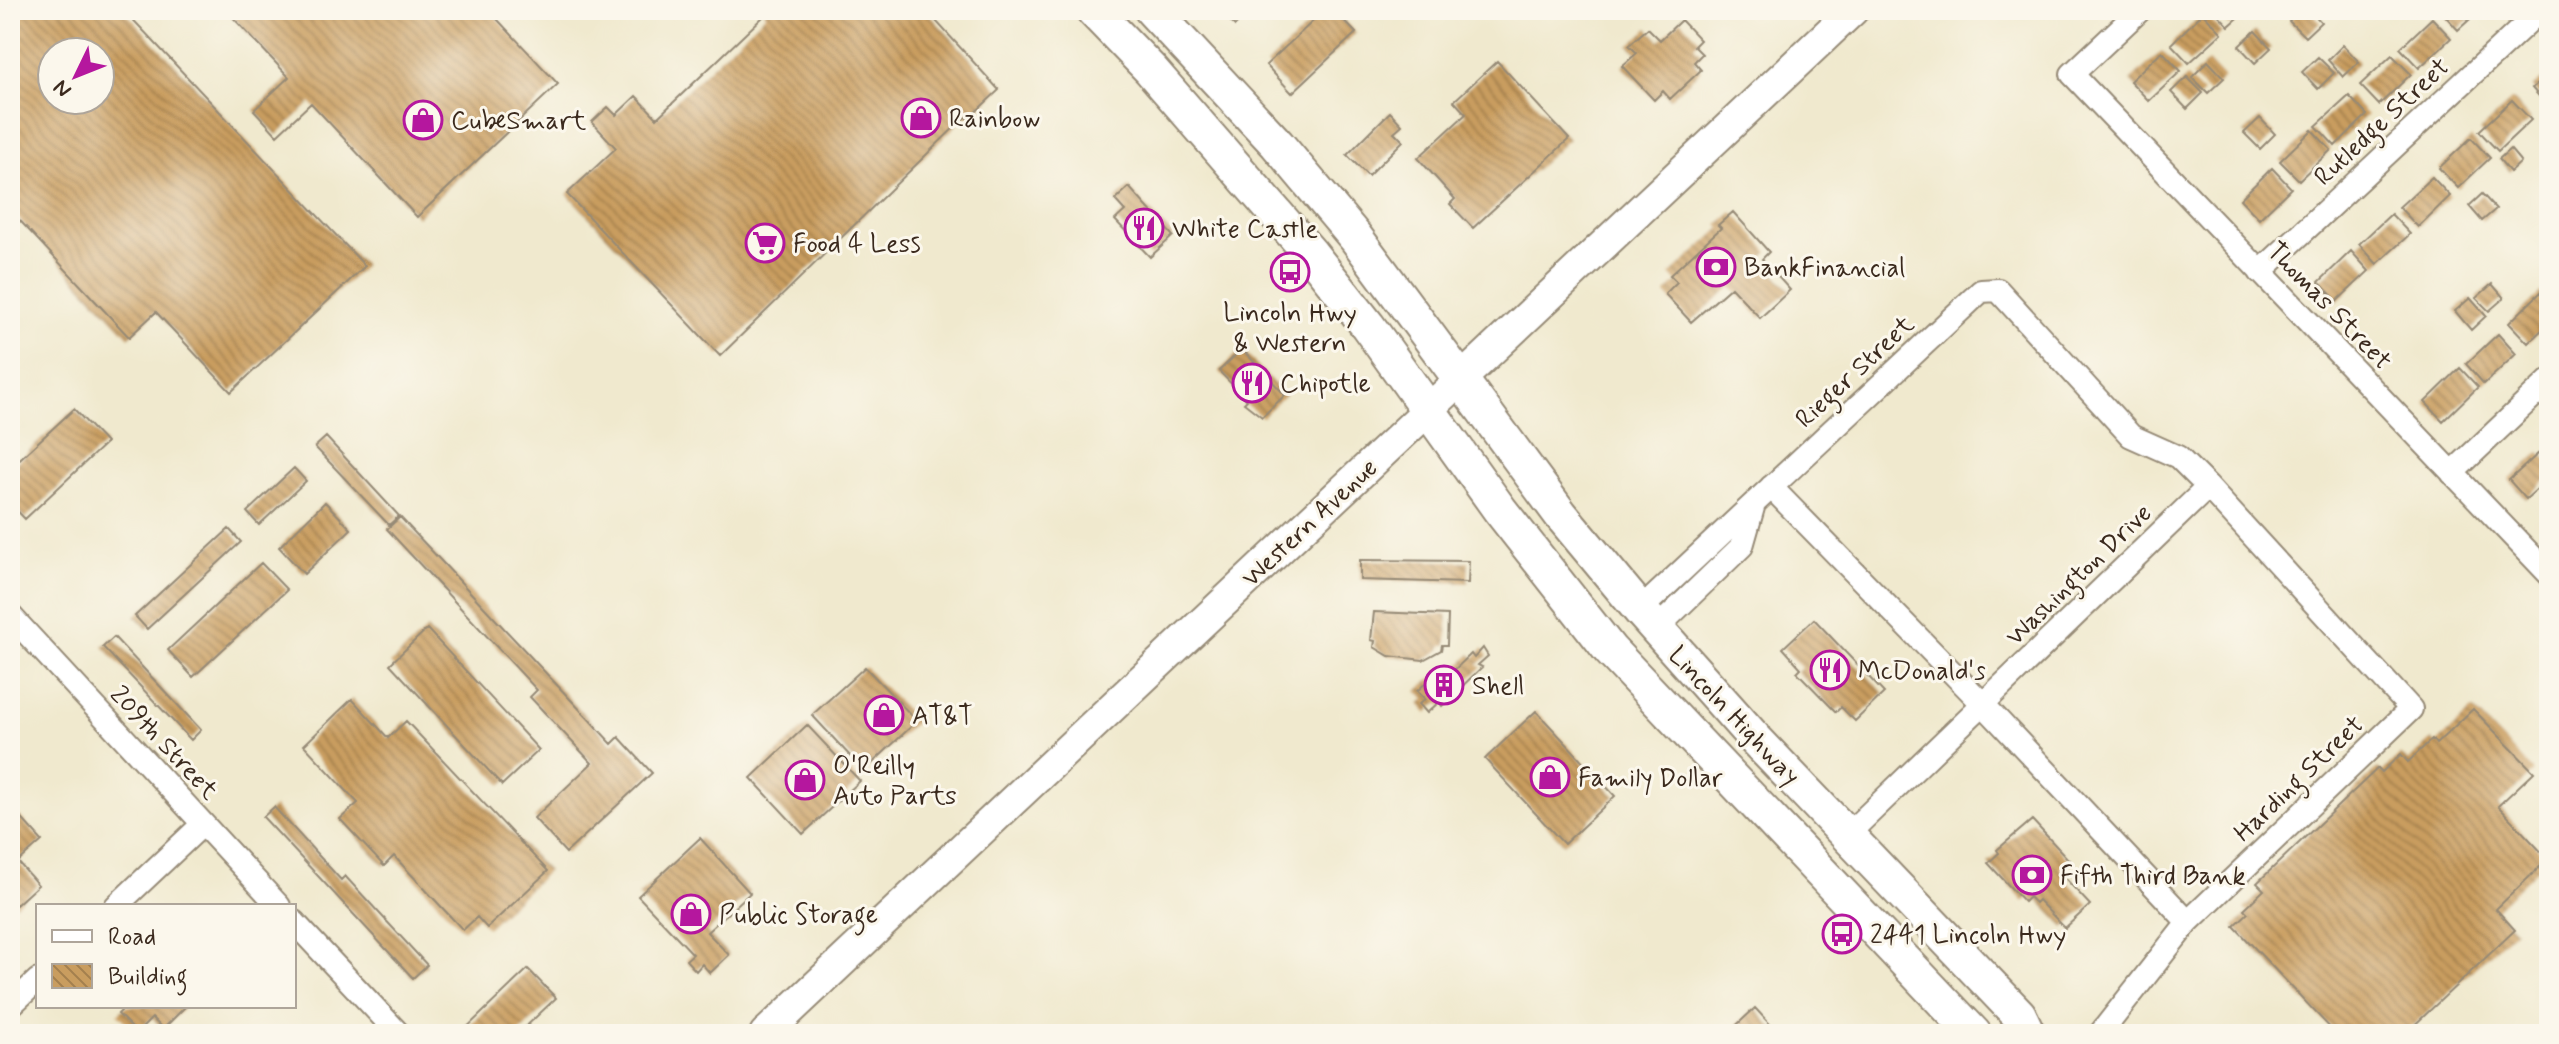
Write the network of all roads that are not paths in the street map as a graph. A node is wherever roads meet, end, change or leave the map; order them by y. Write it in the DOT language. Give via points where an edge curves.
graph roads {
  1 [pos="1093,10"];
  2 [pos="1152,10"];
  3 [pos="1853,10"];
  4 [pos="2140,10"];
  5 [pos="2541,10"];
  6 [pos="2260,272"];
  7 [pos="1462,378"];
  8 [pos="2549,381"];
  9 [pos="1428,410"];
  10 [pos="2452,473"];
  11 [pos="1771,487"];
  12 [pos="2208,487"];
  13 [pos="2549,574"];
  14 [pos="10,615"];
  15 [pos="1648,619"];
  16 [pos="1983,704"];
  17 [pos="203,824"];
  18 [pos="1848,834"];
  19 [pos="118,904"];
  20 [pos="277,904"];
  21 [pos="2188,922"];
  22 [pos="296,924"];
  23 [pos="36,982"];
  24 [pos="10,1006"];
  25 [pos="399,1034"];
  26 [pos="765,1034"];
  27 [pos="1974,1034"];
  28 [pos="2028,1034"];
  29 [pos="2100,1034"];
  1 -- 9 [label="main road, Lincoln Highway" via="1305,247"];
  2 -- 7 [label="main road, Lincoln Highway" via="1287,155"];
  3 -- 7 [label="main road, Western Avenue"];
  4 -- 6 [label="street, Thomas Street" via="2072,74"];
  5 -- 6 [label="street, Rutledge Street"];
  6 -- 10 [label="street, Thomas Street"];
  7 -- 9 [label="main road, Western Avenue"];
  7 -- 15 [label="main road, Lincoln Highway" via="1561,515"];
  8 -- 10 [label="street"];
  9 -- 26 [label="main road, Western Avenue"];
  9 -- 27 [label="main road, Lincoln Highway" via="1610,650"];
  10 -- 13 [label="street, Thomas Street"];
  11 -- 12 [label="street, Rieger Street" via="1981,291 1998,290 2131,436 2178,457"];
  11 -- 15 [label="street, Rieger Street" via="1754,503 1742,546"];
  11 -- 16 [label="street"];
  12 -- 16 [label="street, Washington Drive"];
  12 -- 21 [label="street, Harding Street" via="2411,709"];
  14 -- 17 [label="street, 209th Street"];
  15 -- 18 [label="main road, Lincoln Highway"];
  16 -- 18 [label="street, Washington Drive"];
  16 -- 21 [label="street"];
  17 -- 19 [label="street"];
  17 -- 20 [label="street, 209th Street"];
  18 -- 28 [label="main road, Lincoln Highway" via="2019,1015"];
  21 -- 29 [label="street, Harding Street"];
  22 -- 25 [label="street"];
  23 -- 24 [label="street"];
}
